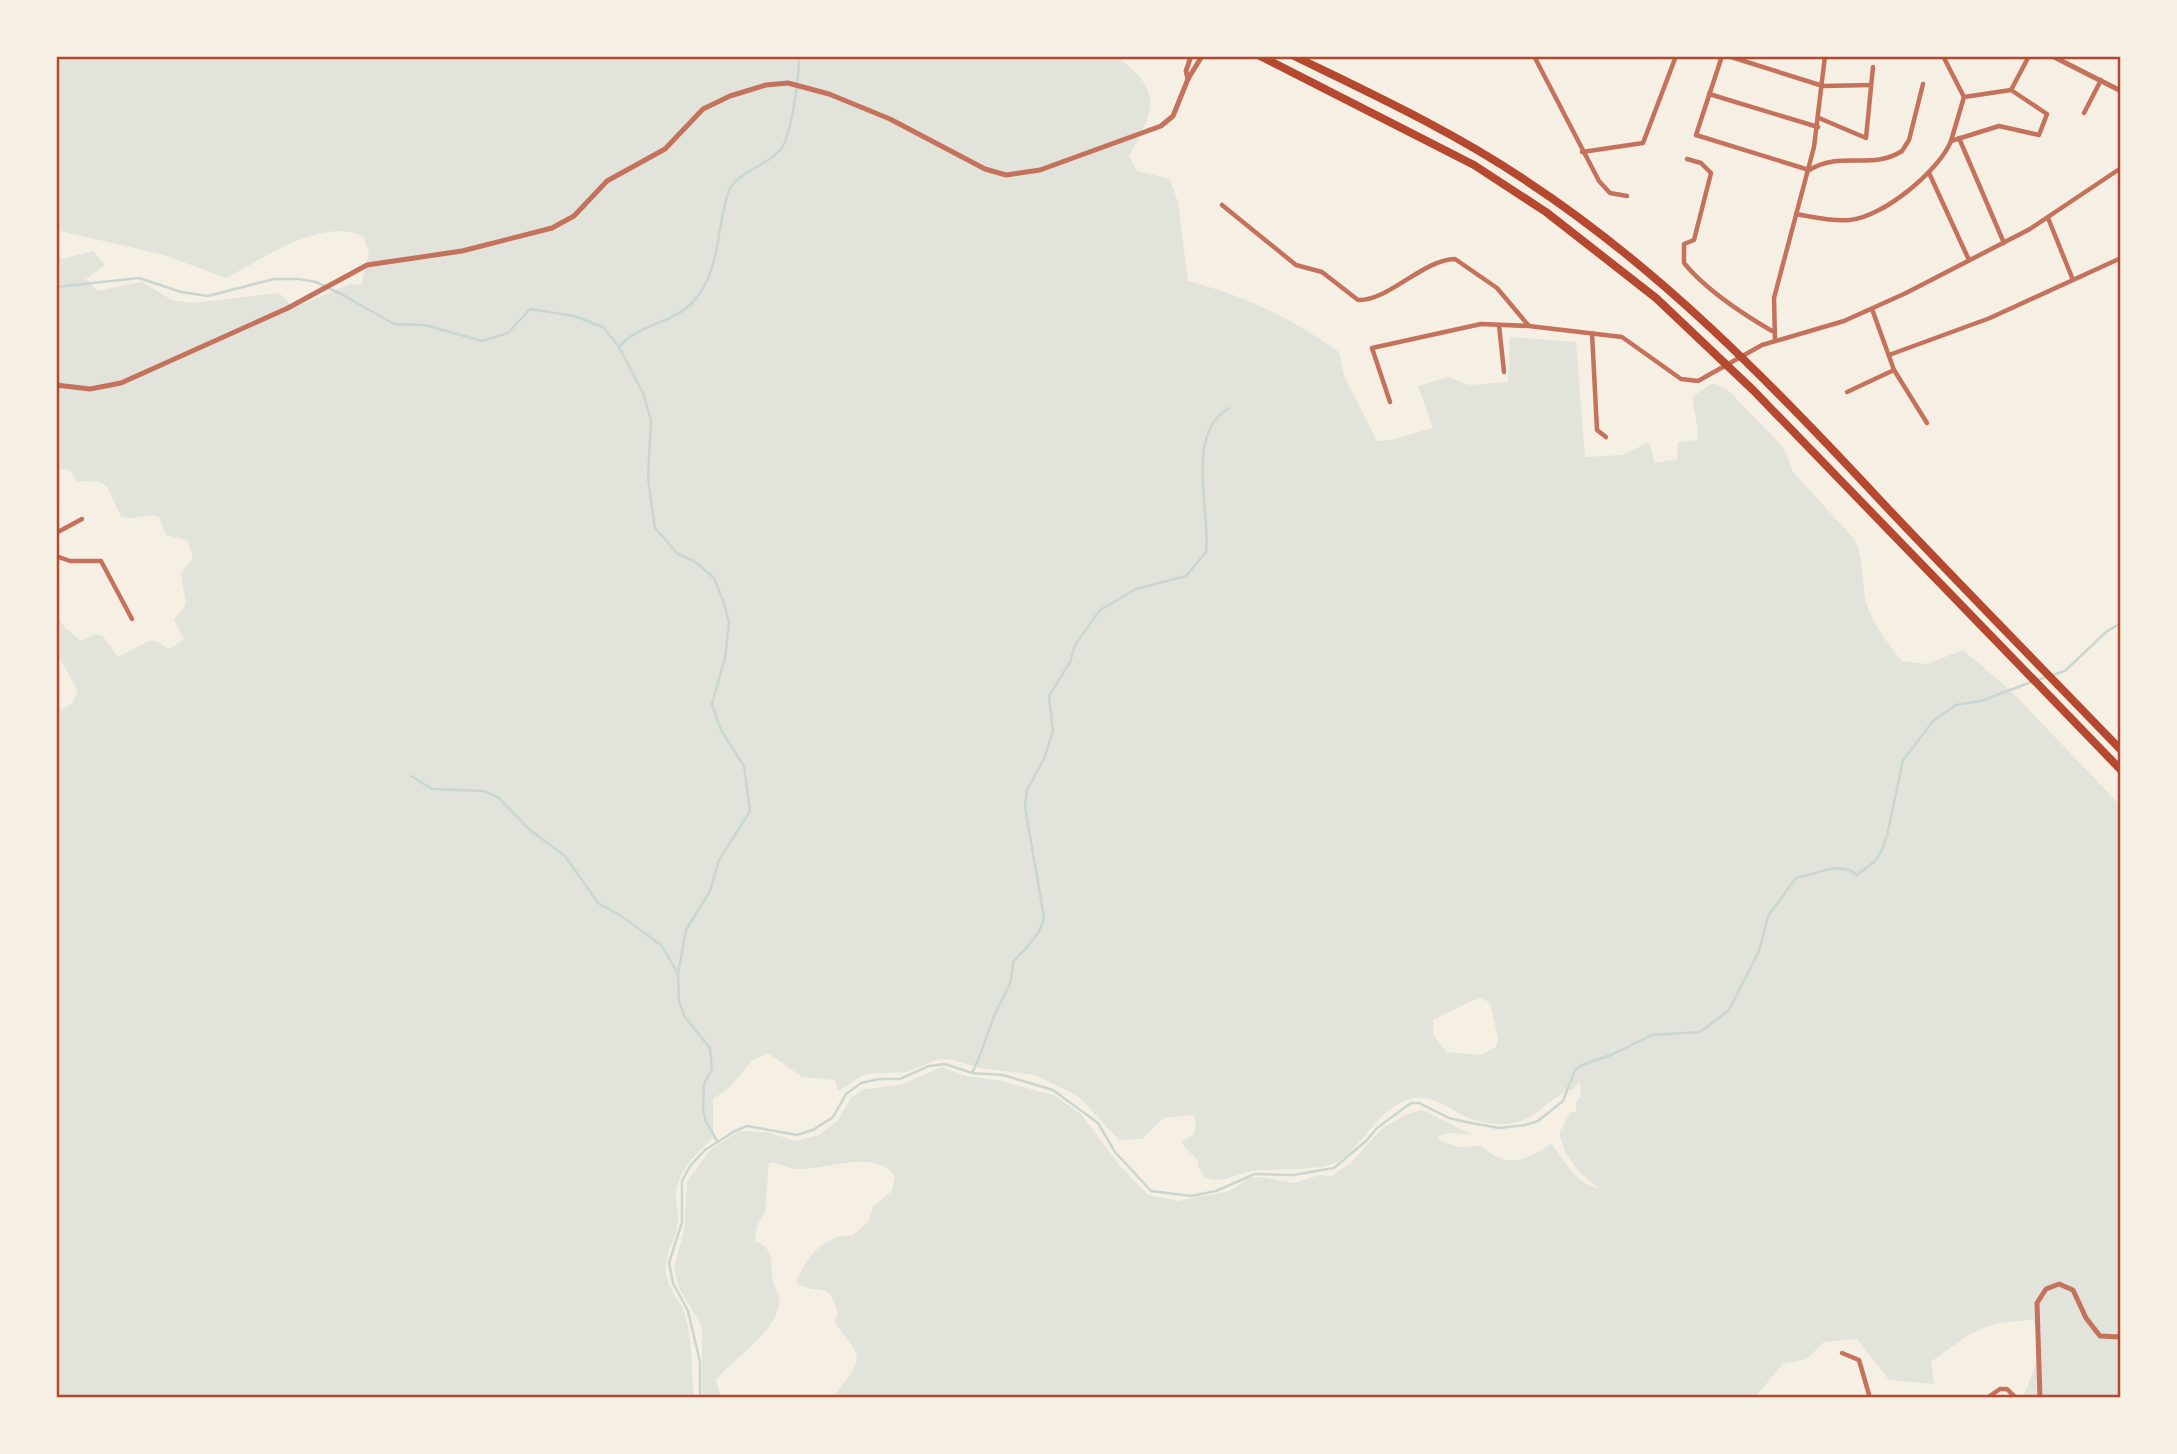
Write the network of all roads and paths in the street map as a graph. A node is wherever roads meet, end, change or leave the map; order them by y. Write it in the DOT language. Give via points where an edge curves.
graph roads {
  1 [pos="1191,56"];
  2 [pos="1202,56"];
  3 [pos="1260,56"];
  4 [pos="1294,56"];
  5 [pos="1534,56"];
  6 [pos="1676,56"];
  7 [pos="1722,56"];
  8 [pos="1728,56"];
  9 [pos="1825,56"];
  10 [pos="1941,56"];
  11 [pos="2029,56"];
  12 [pos="2054,56"];
  13 [pos="1873,67"];
  14 [pos="1188,79"];
  15 [pos="2101,80"];
  16 [pos="1923,84"];
  17 [pos="1871,85"];
  18 [pos="1823,86"];
  19 [pos="2011,90"];
  20 [pos="2121,91"];
  21 [pos="1709,94"];
  22 [pos="1964,97"];
  23 [pos="2084,113"];
  24 [pos="1819,118"];
  25 [pos="1818,127"];
  26 [pos="1959,138"];
  27 [pos="1951,141"];
  28 [pos="1582,152"];
  29 [pos="1687,159"];
  30 [pos="2121,168"];
  31 [pos="1809,170"];
  32 [pos="1929,173"];
  33 [pos="1627,196"];
  34 [pos="1222,205"];
  35 [pos="1796,214"];
  36 [pos="2048,218"];
  37 [pos="2004,243"];
  38 [pos="2121,258"];
  39 [pos="1969,260"];
  40 [pos="2073,280"];
  41 [pos="1872,309"];
  42 [pos="1499,325"];
  43 [pos="1529,326"];
  44 [pos="1773,332"];
  45 [pos="1592,333"];
  46 [pos="1775,341"];
  47 [pos="1889,355"];
  48 [pos="1894,370"];
  49 [pos="1504,372"];
  50 [pos="56,385"];
  51 [pos="1847,392"];
  52 [pos="1390,402"];
  53 [pos="1927,423"];
  54 [pos="1606,436"];
  55 [pos="82,519"];
  56 [pos="56,533"];
  57 [pos="56,556"];
  58 [pos="132,619"];
  59 [pos="2121,750"];
  60 [pos="2121,769"];
  61 [pos="2121,1337"];
  62 [pos="1842,1353"];
  63 [pos="1870,1398"];
  64 [pos="1987,1398"];
  65 [pos="2016,1398"];
  66 [pos="2040,1398"];
  1 -- 14 [label="street"];
  2 -- 14 [label="street"];
  3 -- 60 [label="highway" via="1433,142 1556,220 1702,338"];
  4 -- 59 [label="highway" via="1488,156 1629,256 1746,360"];
  5 -- 28 [label="street"];
  6 -- 28 [label="street" via="1643,143"];
  7 -- 21 [label="street"];
  8 -- 18 [label="street"];
  9 -- 18 [label="street"];
  10 -- 22 [label="street"];
  11 -- 19 [label="street"];
  12 -- 15 [label="street"];
  13 -- 17 [label="street"];
  14 -- 50 [label="street" via="1173,116 1161,126 1040,170 1006,175 829,93 788,83 747,90 714,102 665,149 607,181 561,224 462,251 417,260 383,260 121,383 90,389"];
  15 -- 20 [label="street"];
  15 -- 23 [label="street"];
  16 -- 31 [label="street" via="1902,151 1862,162 1837,158"];
  17 -- 18 [label="street"];
  17 -- 24 [label="street" via="1866,138"];
  18 -- 24 [label="street"];
  19 -- 22 [label="street"];
  19 -- 26 [label="street" via="2047,114 2039,135 1999,126"];
  21 -- 25 [label="street"];
  21 -- 31 [label="street" via="1695,130 1697,136"];
  22 -- 27 [label="street"];
  24 -- 25 [label="street"];
  25 -- 31 [label="street"];
  26 -- 27 [label="street"];
  26 -- 37 [label="street"];
  27 -- 32 [label="street" via="1941,162"];
  28 -- 33 [label="street" via="1606,191"];
  29 -- 44 [label="street" via="1701,163 1711,173 1694,239 1684,244 1684,263 1737,309"];
  30 -- 36 [label="street"];
  31 -- 35 [label="street"];
  32 -- 35 [label="street" via="1862,218 1846,221"];
  32 -- 39 [label="street"];
  34 -- 43 [label="street" via="1296,265 1322,272 1359,300 1455,259 1497,288"];
  35 -- 44 [label="street" via="1774,298"];
  36 -- 37 [label="street"];
  36 -- 40 [label="street"];
  37 -- 39 [label="street"];
  38 -- 40 [label="street"];
  39 -- 41 [label="street"];
  40 -- 47 [label="street" via="1990,318"];
  41 -- 46 [label="street"];
  41 -- 47 [label="street"];
  42 -- 43 [label="street"];
  42 -- 49 [label="street"];
  42 -- 52 [label="street" via="1438,331 1372,348"];
  43 -- 45 [label="street"];
  44 -- 46 [label="street"];
  45 -- 46 [label="street" via="1626,339 1690,382"];
  45 -- 54 [label="street" via="1597,430"];
  47 -- 48 [label="street"];
  48 -- 51 [label="street"];
  48 -- 53 [label="street"];
  55 -- 56 [label="street"];
  57 -- 58 [label="street" via="101,561"];
  61 -- 66 [label="street" via="2100,1336 2073,1290 2059,1284 2046,1289 2037,1303"];
  62 -- 63 [label="street" via="1859,1360"];
  64 -- 65 [label="street" via="2000,1389"];
}
